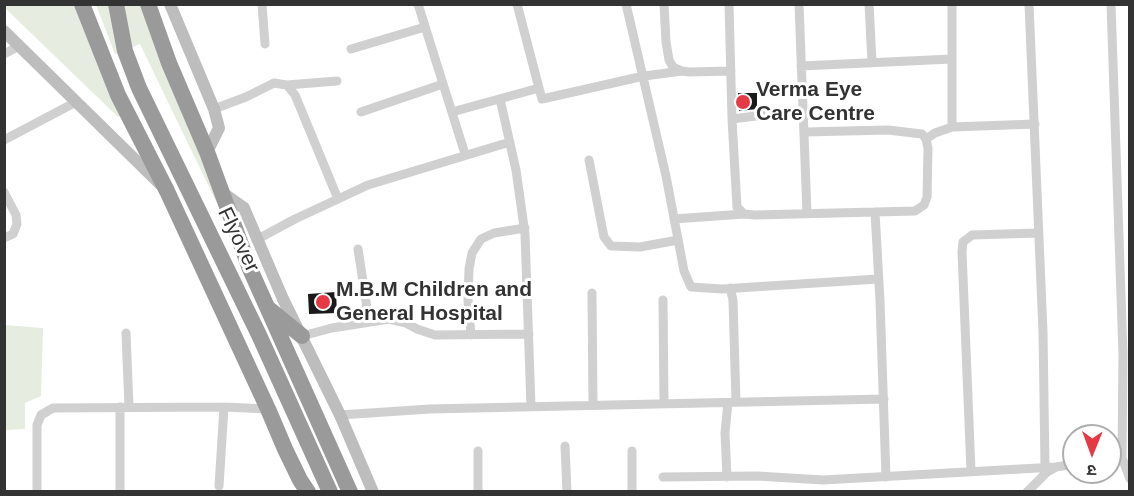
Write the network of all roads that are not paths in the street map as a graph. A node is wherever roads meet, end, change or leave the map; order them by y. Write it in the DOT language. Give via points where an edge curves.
graph roads {
  1 [pos="116,4"];
  2 [pos="148,4"];
  3 [pos="170,4"];
  4 [pos="262,4"];
  5 [pos="418,4"];
  6 [pos="517,4"];
  7 [pos="626,4"];
  8 [pos="664,4"];
  9 [pos="729,4"];
  10 [pos="799,4"];
  11 [pos="869,4"];
  12 [pos="952,4"];
  13 [pos="1029,4"];
  14 [pos="1111,4"];
  15 [pos="82,5"];
  16 [pos="425,27"];
  17 [pos="4,31"];
  18 [pos="265,44"];
  19 [pos="19,46"];
  20 [pos="351,50"];
  21 [pos="4,54"];
  22 [pos="952,59"];
  23 [pos="872,62"];
  24 [pos="801,66"];
  25 [pos="731,71"];
  26 [pos="682,72"];
  27 [pos="644,76"];
  28 [pos="337,81"];
  29 [pos="443,84"];
  30 [pos="287,85"];
  31 [pos="539,88"];
  32 [pos="500,99"];
  33 [pos="76,102"];
  34 [pos="214,109"];
  35 [pos="803,110"];
  36 [pos="361,112"];
  37 [pos="452,112"];
  38 [pos="732,119"];
  39 [pos="1035,124"];
  40 [pos="952,127"];
  41 [pos="805,132"];
  42 [pos="926,139"];
  43 [pos="4,140"];
  44 [pos="510,142"];
  45 [pos="207,152"];
  46 [pos="465,154"];
  47 [pos="589,160"];
  48 [pos="167,191"];
  49 [pos="220,191"];
  50 [pos="4,192"];
  51 [pos="338,199"];
  52 [pos="875,212"];
  53 [pos="807,213"];
  54 [pos="744,214"];
  55 [pos="674,219"];
  56 [pos="525,228"];
  57 [pos="1038,233"];
  58 [pos="4,238"];
  59 [pos="256,240"];
  60 [pos="678,240"];
  61 [pos="358,249"];
  62 [pos="1125,263"];
  63 [pos="878,279"];
  64 [pos="730,288"];
  65 [pos="592,293"];
  66 [pos="663,300"];
  67 [pos="266,306"];
  68 [pos="369,321"];
  69 [pos="126,333"];
  70 [pos="529,334"];
  71 [pos="471,335"];
  72 [pos="302,336"];
  73 [pos="884,399"];
  74 [pos="732,403"];
  75 [pos="664,404"];
  76 [pos="593,405"];
  77 [pos="531,406"];
  78 [pos="124,407"];
  79 [pos="224,407"];
  80 [pos="268,409"];
  81 [pos="340,415"];
  82 [pos="565,446"];
  83 [pos="478,451"];
  84 [pos="632,451"];
  85 [pos="1122,458"];
  86 [pos="1062,466"];
  87 [pos="1045,467"];
  88 [pos="1056,467"];
  89 [pos="971,471"];
  90 [pos="663,477"];
  91 [pos="727,477"];
  92 [pos="886,477"];
  93 [pos="1130,479"];
  94 [pos="823,480"];
  95 [pos="219,486"];
  96 [pos="38,492"];
  97 [pos="120,492"];
  98 [pos="308,492"];
  99 [pos="330,492"];
  100 [pos="350,492"];
  101 [pos="373,492"];
  102 [pos="478,492"];
  103 [pos="567,492"];
  104 [pos="632,492"];
  105 [pos="825,492"];
  106 [pos="1027,492"];
  1 -- 99 [label="highway, Flyover" via="125,51 139,88"];
  2 -- 45 [label="highway"];
  3 -- 34 [label="street"];
  4 -- 18 [label="street"];
  5 -- 16 [label="street"];
  6 -- 31 [label="street"];
  7 -- 27 [label="street"];
  8 -- 26 [label="street" via="669,60"];
  9 -- 25 [label="street"];
  10 -- 24 [label="street"];
  11 -- 23 [label="street"];
  12 -- 22 [label="street"];
  13 -- 39 [label="street"];
  14 -- 62 [label="street"];
  15 -- 48 [label="highway" via="118,95"];
  16 -- 20 [label="street"];
  16 -- 29 [label="street"];
  17 -- 19 [label="street"];
  19 -- 21 [label="street"];
  19 -- 33 [label="street"];
  22 -- 23 [label="street"];
  22 -- 40 [label="street"];
  23 -- 24 [label="street"];
  24 -- 35 [label="street"];
  25 -- 26 [label="street"];
  25 -- 38 [label="street"];
  26 -- 27 [label="street"];
  27 -- 31 [label="street" via="542,99"];
  27 -- 55 [label="street"];
  28 -- 30 [label="street"];
  29 -- 36 [label="street"];
  29 -- 37 [label="street"];
  30 -- 34 [label="street" via="274,83"];
  30 -- 51 [label="street" via="295,95"];
  31 -- 32 [label="street"];
  32 -- 37 [label="street"];
  32 -- 44 [label="street"];
  33 -- 43 [label="street"];
  33 -- 48 [label="street"];
  34 -- 45 [label="street" via="219,128"];
  35 -- 38 [label="street"];
  35 -- 41 [label="street"];
  37 -- 46 [label="street"];
  38 -- 54 [label="street" via="737,207"];
  39 -- 40 [label="street"];
  39 -- 57 [label="street"];
  40 -- 42 [label="street"];
  41 -- 42 [label="street" via="888,130"];
  41 -- 53 [label="street"];
  42 -- 52 [label="street" via="924,205 915,211"];
  44 -- 46 [label="street"];
  44 -- 56 [label="street"];
  45 -- 49 [label="highway"];
  46 -- 51 [label="street" via="368,185"];
  47 -- 60 [label="street" via="604,237 610,246 640,247"];
  48 -- 80 [label="highway"];
  49 -- 59 [label="street" via="244,208"];
  49 -- 67 [label="highway"];
  50 -- 58 [label="street" via="16,215 13,234"];
  51 -- 59 [label="street"];
  52 -- 53 [label="street"];
  52 -- 63 [label="street"];
  53 -- 54 [label="street"];
  54 -- 55 [label="street"];
  55 -- 60 [label="street"];
  56 -- 70 [label="street"];
  56 -- 71 [label="street" via="481,239 472,253 468,300"];
  57 -- 87 [label="street"];
  57 -- 89 [label="street" via="972,235 963,242"];
  59 -- 72 [label="street"];
  60 -- 64 [label="street" via="691,286"];
  61 -- 68 [label="street"];
  62 -- 85 [label="street"];
  63 -- 64 [label="street"];
  63 -- 73 [label="street"];
  64 -- 74 [label="street"];
  65 -- 76 [label="street"];
  66 -- 75 [label="street"];
  67 -- 72 [label="highway"];
  67 -- 100 [label="highway"];
  68 -- 71 [label="street" via="389,319 435,335"];
  68 -- 72 [label="street"];
  69 -- 78 [label="street"];
  70 -- 71 [label="street"];
  70 -- 77 [label="street"];
  72 -- 81 [label="street"];
  73 -- 74 [label="street"];
  73 -- 92 [label="street"];
  74 -- 75 [label="street"];
  74 -- 91 [label="street" via="725,433"];
  75 -- 76 [label="street"];
  76 -- 77 [label="street"];
  77 -- 81 [label="street"];
  78 -- 79 [label="street"];
  78 -- 96 [label="street" via="53,408 41,415 37,425"];
  78 -- 97 [label="street"];
  79 -- 80 [label="street"];
  79 -- 95 [label="street"];
  80 -- 98 [label="highway"];
  81 -- 101 [label="street"];
  82 -- 103 [label="street"];
  83 -- 102 [label="street"];
  84 -- 104 [label="street"];
  85 -- 93 [label="street"];
  86 -- 88 [label="street"];
  87 -- 88 [label="street"];
  87 -- 89 [label="street"];
  88 -- 106 [label="street"];
  89 -- 92 [label="street"];
  90 -- 91 [label="street"];
  91 -- 94 [label="street"];
  92 -- 94 [label="street"];
  94 -- 105 [label="street"];
}
